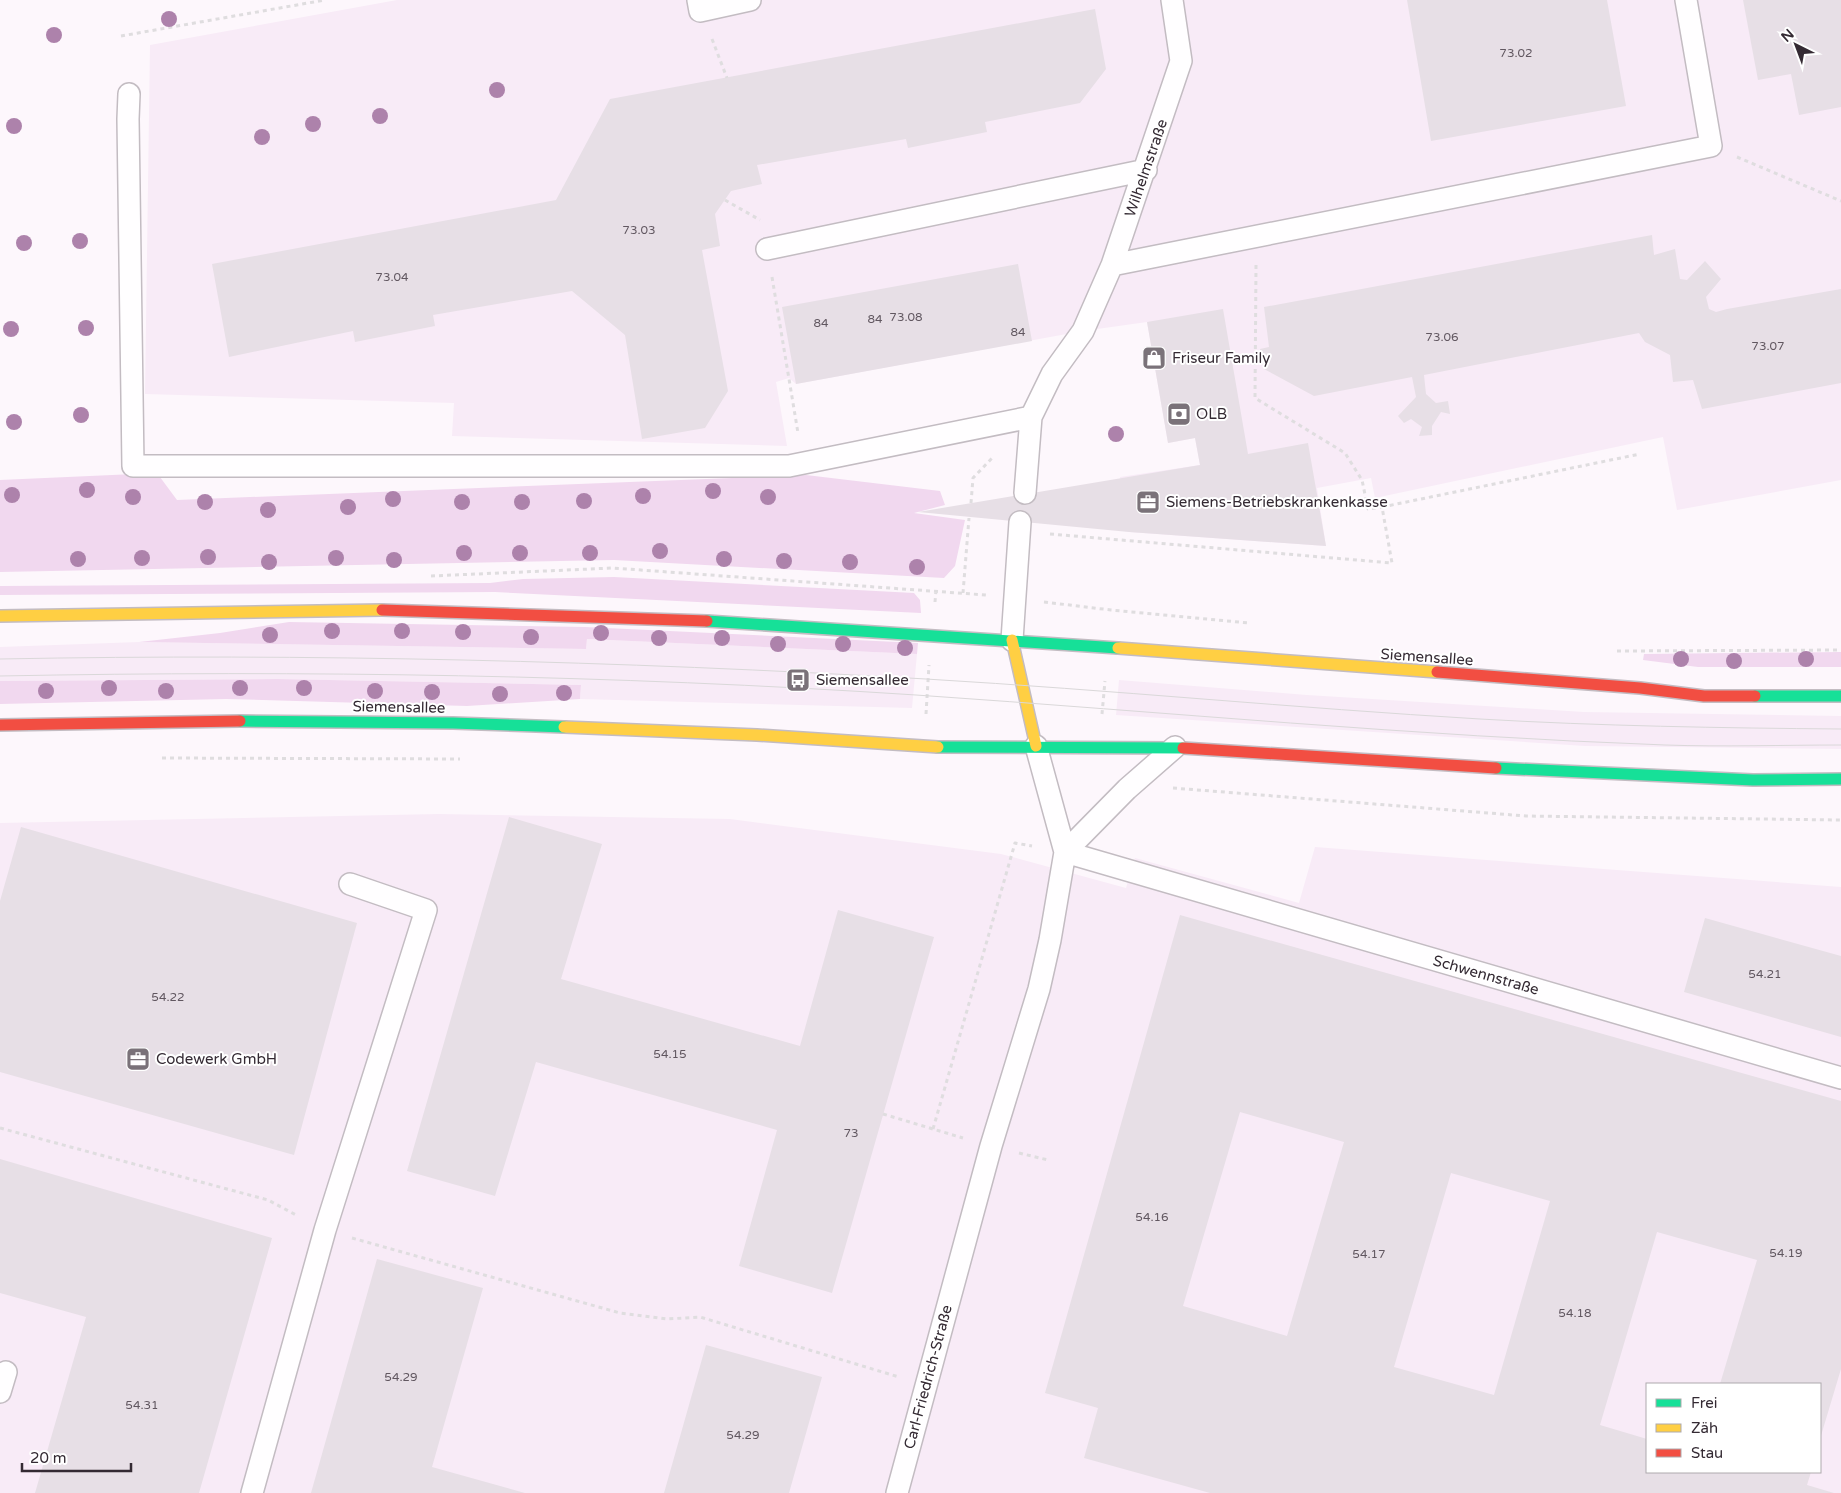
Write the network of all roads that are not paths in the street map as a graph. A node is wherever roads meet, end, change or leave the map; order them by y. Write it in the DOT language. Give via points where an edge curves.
graph roads {
  1 [pos="750,0"];
  2 [pos="1172,0"];
  3 [pos="1686,0"];
  4 [pos="699,5"];
  5 [pos="129,94"];
  6 [pos="1146,170"];
  7 [pos="767,250"];
  8 [pos="1112,265"];
  9 [pos="1031,417"];
  10 [pos="1025,493"];
  11 [pos="1020,527"];
  12 [pos="0,616"];
  13 [pos="1012,640"];
  14 [pos="1841,696"];
  15 [pos="0,725"];
  16 [pos="1036,746"];
  17 [pos="1175,747"];
  18 [pos="1841,779"];
  19 [pos="1065,852"];
  20 [pos="350,884"];
  21 [pos="1841,1078"];
  22 [pos="6,1372"];
  23 [pos="0,1392"];
  24 [pos="252,1493"];
  25 [pos="897,1493"];
  1 -- 4 [label="lane"];
  2 -- 6 [label="lane, Wilhelmstraße" via="1181,61"];
  3 -- 8 [label="lane" via="1711,146"];
  5 -- 9 [label="lane" via="133,466 796,465"];
  6 -- 7 [label="lane"];
  6 -- 8 [label="lane, Wilhelmstraße"];
  8 -- 9 [label="lane, Wilhelmstraße" via="1083,331 1052,374"];
  9 -- 10 [label="lane"];
  11 -- 13 [label="lane"];
  12 -- 13 [label="main road, Siemensallee" via="355,610 646,617"];
  13 -- 14 [label="main road, Siemensallee" via="1640,688 1704,696"];
  13 -- 16 [label="main road"];
  15 -- 16 [label="main road, Siemensallee" via="264,721 453,723 757,735 924,747"];
  16 -- 17 [label="main road, Siemensallee"];
  16 -- 19 [label="lane"];
  17 -- 18 [label="main road, Siemensallee" via="1543,771 1753,780"];
  17 -- 19 [label="lane" via="1127,789"];
  19 -- 21 [label="lane, Schwennstraße"];
  19 -- 25 [label="lane, Carl-Friedrich-Straße" via="1039,989 991,1146"];
  20 -- 24 [label="lane" via="426,910 325,1230"];
  22 -- 23 [label="lane"];
}
